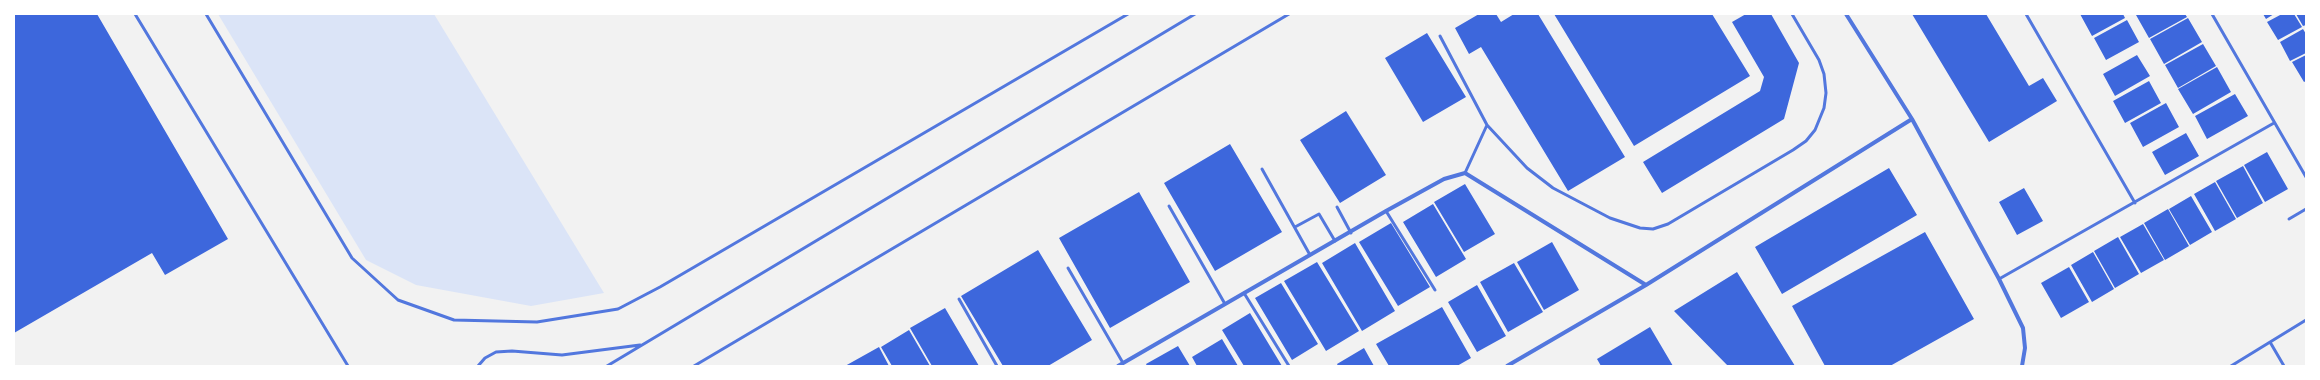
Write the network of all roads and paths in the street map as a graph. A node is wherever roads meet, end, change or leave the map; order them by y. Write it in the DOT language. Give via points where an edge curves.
graph roads {
  1 [pos="135,14"];
  2 [pos="206,14"];
  3 [pos="1128,14"];
  4 [pos="1195,14"];
  5 [pos="1289,14"];
  6 [pos="1792,14"];
  7 [pos="1846,14"];
  8 [pos="2026,14"];
  9 [pos="2212,14"];
  10 [pos="1440,36"];
  11 [pos="1912,119"];
  12 [pos="2274,123"];
  13 [pos="1487,125"];
  14 [pos="1262,169"];
  15 [pos="1465,173"];
  16 [pos="2306,177"];
  17 [pos="2135,203"];
  18 [pos="1169,206"];
  19 [pos="1337,207"];
  20 [pos="2306,209"];
  21 [pos="1386,210"];
  22 [pos="2289,220"];
  23 [pos="1295,227"];
  24 [pos="1350,233"];
  25 [pos="1335,241"];
  26 [pos="1310,255"];
  27 [pos="1068,268"];
  28 [pos="1999,279"];
  29 [pos="1646,285"];
  30 [pos="1435,290"];
  31 [pos="1244,293"];
  32 [pos="959,299"];
  33 [pos="1225,304"];
  34 [pos="2306,320"];
  35 [pos="2270,342"];
  36 [pos="641,345"];
  37 [pos="1123,363"];
  38 [pos="348,366"];
  39 [pos="478,366"];
  40 [pos="606,366"];
  41 [pos="694,366"];
  42 [pos="997,366"];
  43 [pos="1118,366"];
  44 [pos="1289,366"];
  45 [pos="1507,366"];
  46 [pos="2022,366"];
  47 [pos="2231,366"];
  48 [pos="2284,366"];
  1 -- 38 [label="lane"];
  2 -- 3 [label="lane" via="352,258 398,300 454,320 537,322 625,306"];
  4 -- 36 [label="lane"];
  5 -- 41 [label="lane"];
  6 -- 13 [label="lane" via="1819,60 1824,74 1824,108 1815,130 1806,141 1793,150 1668,224 1653,229 1640,228 1610,218 1553,188 1512,154"];
  7 -- 11 [label="street"];
  8 -- 17 [label="lane"];
  9 -- 12 [label="lane"];
  10 -- 13 [label="lane"];
  11 -- 28 [label="street"];
  11 -- 29 [label="street"];
  12 -- 16 [label="lane"];
  12 -- 17 [label="lane"];
  13 -- 15 [label="lane"];
  14 -- 23 [label="lane"];
  15 -- 21 [label="street" via="1444,180"];
  15 -- 29 [label="street"];
  17 -- 28 [label="lane"];
  18 -- 33 [label="lane"];
  19 -- 24 [label="lane"];
  20 -- 22 [label="lane"];
  21 -- 24 [label="street"];
  21 -- 30 [label="lane"];
  23 -- 25 [label="lane" via="1320,214"];
  23 -- 26 [label="lane"];
  24 -- 25 [label="street"];
  25 -- 26 [label="street"];
  26 -- 31 [label="street"];
  27 -- 37 [label="lane"];
  28 -- 46 [label="street" via="2022,328 2025,348"];
  29 -- 45 [label="street"];
  31 -- 33 [label="street"];
  31 -- 44 [label="lane"];
  32 -- 42 [label="lane"];
  33 -- 37 [label="street"];
  34 -- 35 [label="lane"];
  35 -- 47 [label="lane"];
  35 -- 48 [label="lane"];
  36 -- 39 [label="lane" via="562,356 496,352 484,358"];
  36 -- 40 [label="lane"];
  37 -- 43 [label="street"];
}
